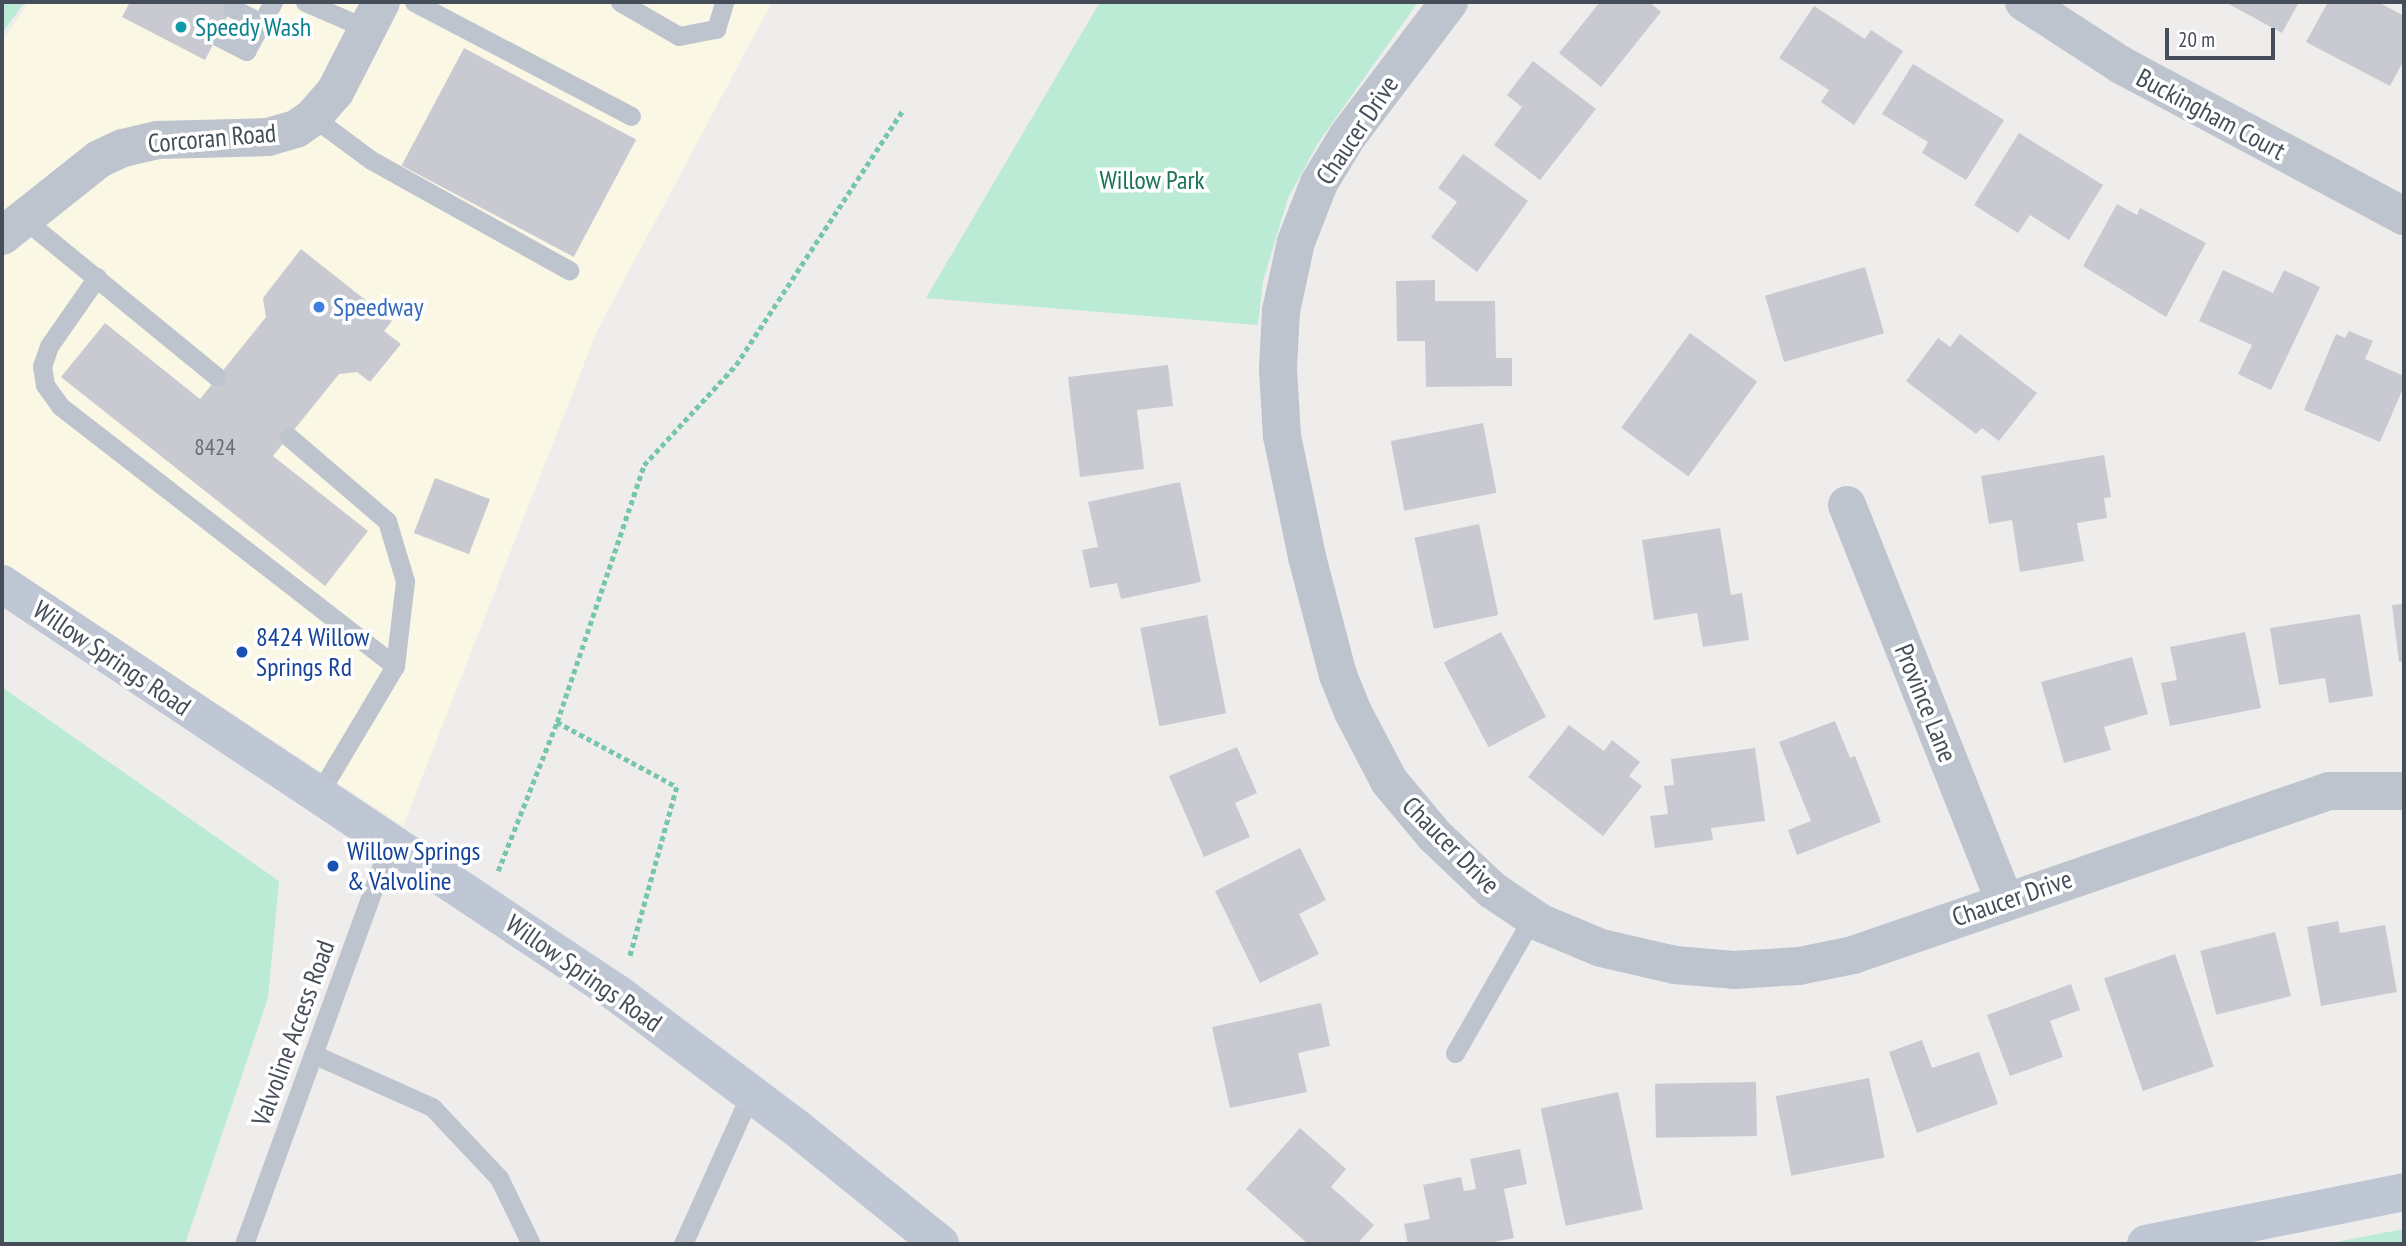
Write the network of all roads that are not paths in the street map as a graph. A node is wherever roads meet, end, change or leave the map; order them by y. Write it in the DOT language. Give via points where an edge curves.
graph roads {
  1 [pos="273,2"];
  2 [pos="305,2"];
  3 [pos="414,2"];
  4 [pos="620,2"];
  5 [pos="724,2"];
  6 [pos="1449,2"];
  7 [pos="2024,2"];
  8 [pos="232,8"];
  9 [pos="374,16"];
  10 [pos="261,23"];
  11 [pos="217,36"];
  12 [pos="631,116"];
  13 [pos="313,117"];
  14 [pos="2404,216"];
  15 [pos="13,227"];
  16 [pos="569,270"];
  17 [pos="97,277"];
  18 [pos="217,377"];
  19 [pos="289,437"];
  20 [pos="1847,505"];
  21 [pos="2,584"];
  22 [pos="395,666"];
  23 [pos="2404,791"];
  24 [pos="318,795"];
  25 [pos="391,840"];
  26 [pos="2004,900"];
  27 [pos="1533,917"];
  28 [pos="1455,1053"];
  29 [pos="313,1054"];
  30 [pos="750,1095"];
  31 [pos="2404,1192"];
  32 [pos="244,1244"];
  33 [pos="531,1244"];
  34 [pos="683,1244"];
  35 [pos="940,1244"];
  36 [pos="2146,1244"];
  1 -- 10 [label="lane"];
  2 -- 9 [label="lane"];
  3 -- 12 [label="lane"];
  4 -- 5 [label="lane" via="680,36 716,29"];
  6 -- 27 [label="street, Chaucer Drive" via="1347,137 1319,183 1296,242 1281,311 1282,436 1338,675 1368,744 1388,780 1435,836 1492,890"];
  7 -- 14 [label="street, Buckingham Court" via="2121,65"];
  8 -- 10 [label="lane"];
  9 -- 13 [label="street, Corcoran Road" via="335,92"];
  10 -- 11 [label="lane" via="246,51"];
  13 -- 15 [label="street, Corcoran Road" via="268,137 157,139 123,148 99,159"];
  13 -- 16 [label="lane" via="371,160"];
  15 -- 17 [label="lane"];
  17 -- 18 [label="lane"];
  17 -- 22 [label="lane" via="49,346 42,366 46,385 60,405"];
  19 -- 22 [label="lane" via="387,521 405,581"];
  20 -- 26 [label="street, Province Lane"];
  21 -- 24 [label="main road, Willow Springs Road"];
  22 -- 24 [label="lane"];
  23 -- 26 [label="street, Chaucer Drive" via="2329,791"];
  24 -- 25 [label="main road, Willow Springs Road"];
  25 -- 29 [label="lane, Valvoline Access Road"];
  25 -- 30 [label="main road, Willow Springs Road" via="618,994"];
  26 -- 27 [label="street, Chaucer Drive" via="1853,955 1799,966 1734,970 1675,965 1601,948"];
  27 -- 28 [label="lane"];
  29 -- 32 [label="lane, Valvoline Access Road"];
  29 -- 33 [label="lane" via="432,1107 499,1178"];
  30 -- 34 [label="lane"];
  30 -- 35 [label="main road, Willow Springs Road"];
  31 -- 36 [label="main road"];
}
